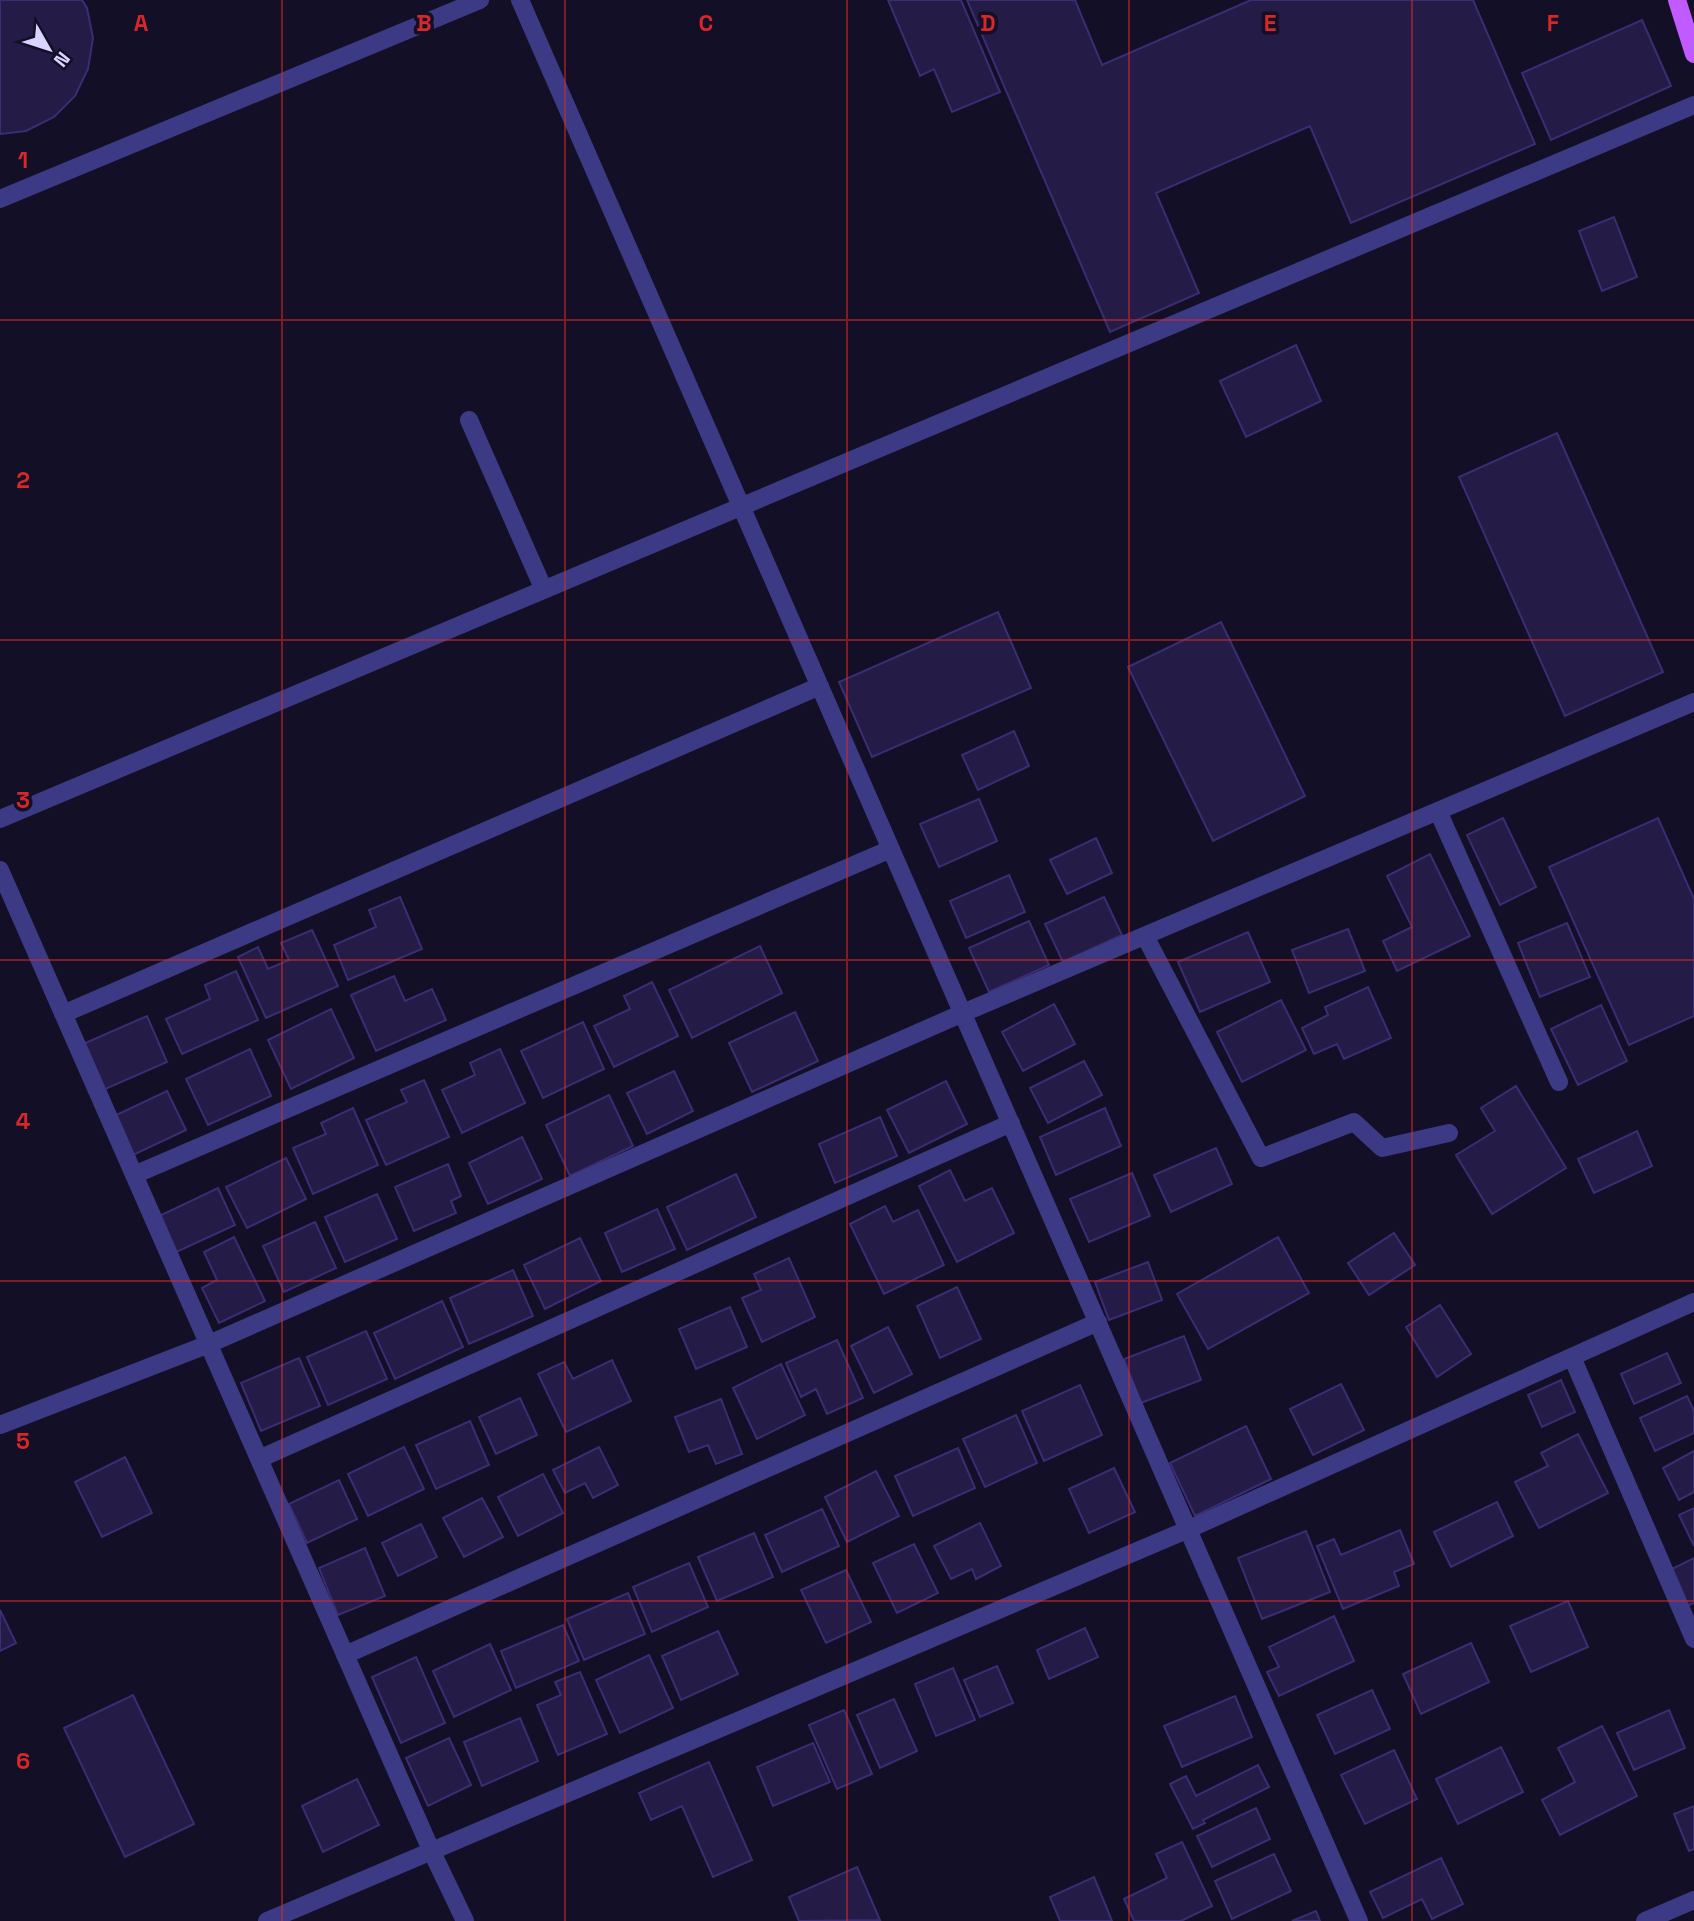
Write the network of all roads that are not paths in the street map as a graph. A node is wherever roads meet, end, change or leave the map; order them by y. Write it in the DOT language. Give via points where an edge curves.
graph roads {
  1 [pos="480,0"];
  2 [pos="520,0"];
  3 [pos="1677,0"];
  4 [pos="1694,54"];
  5 [pos="1694,105"];
  6 [pos="0,199"];
  7 [pos="469,420"];
  8 [pos="741,507"];
  9 [pos="544,590"];
  10 [pos="820,686"];
  11 [pos="1694,702"];
  12 [pos="1438,811"];
  13 [pos="0,820"];
  14 [pos="891,849"];
  15 [pos="0,870"];
  16 [pos="1145,936"];
  17 [pos="963,1013"];
  18 [pos="63,1014"];
  19 [pos="1559,1082"];
  20 [pos="1011,1123"];
  21 [pos="1449,1133"];
  22 [pos="134,1175"];
  23 [pos="1694,1302"];
  24 [pos="1098,1322"];
  25 [pos="209,1344"];
  26 [pos="1572,1357"];
  27 [pos="0,1425"];
  28 [pos="259,1459"];
  29 [pos="1189,1529"];
  30 [pos="1694,1639"];
  31 [pos="345,1655"];
  32 [pos="431,1850"];
  33 [pos="1694,1900"];
  34 [pos="267,1921"];
  35 [pos="464,1921"];
  36 [pos="1359,1921"];
  37 [pos="1645,1921"];
  1 -- 6 [label="street"];
  2 -- 8 [label="street"];
  3 -- 4 [label="main road"];
  5 -- 8 [label="street"];
  7 -- 9 [label="street"];
  8 -- 9 [label="street"];
  8 -- 10 [label="street"];
  9 -- 13 [label="street"];
  10 -- 14 [label="street"];
  10 -- 18 [label="street"];
  11 -- 12 [label="street"];
  12 -- 16 [label="street"];
  12 -- 19 [label="street"];
  14 -- 17 [label="street"];
  14 -- 22 [label="street"];
  15 -- 18 [label="street"];
  16 -- 17 [label="street"];
  16 -- 21 [label="street" via="1261,1158 1354,1122 1382,1148"];
  17 -- 20 [label="street"];
  17 -- 25 [label="street"];
  18 -- 22 [label="street"];
  20 -- 24 [label="street"];
  20 -- 28 [label="street"];
  22 -- 25 [label="street"];
  23 -- 26 [label="street"];
  24 -- 29 [label="street"];
  24 -- 31 [label="street"];
  25 -- 27 [label="street"];
  25 -- 28 [label="street"];
  26 -- 29 [label="street"];
  26 -- 30 [label="street"];
  28 -- 31 [label="street"];
  29 -- 32 [label="street"];
  29 -- 36 [label="street"];
  31 -- 32 [label="street"];
  32 -- 34 [label="street"];
  32 -- 35 [label="street"];
  33 -- 37 [label="street"];
}
